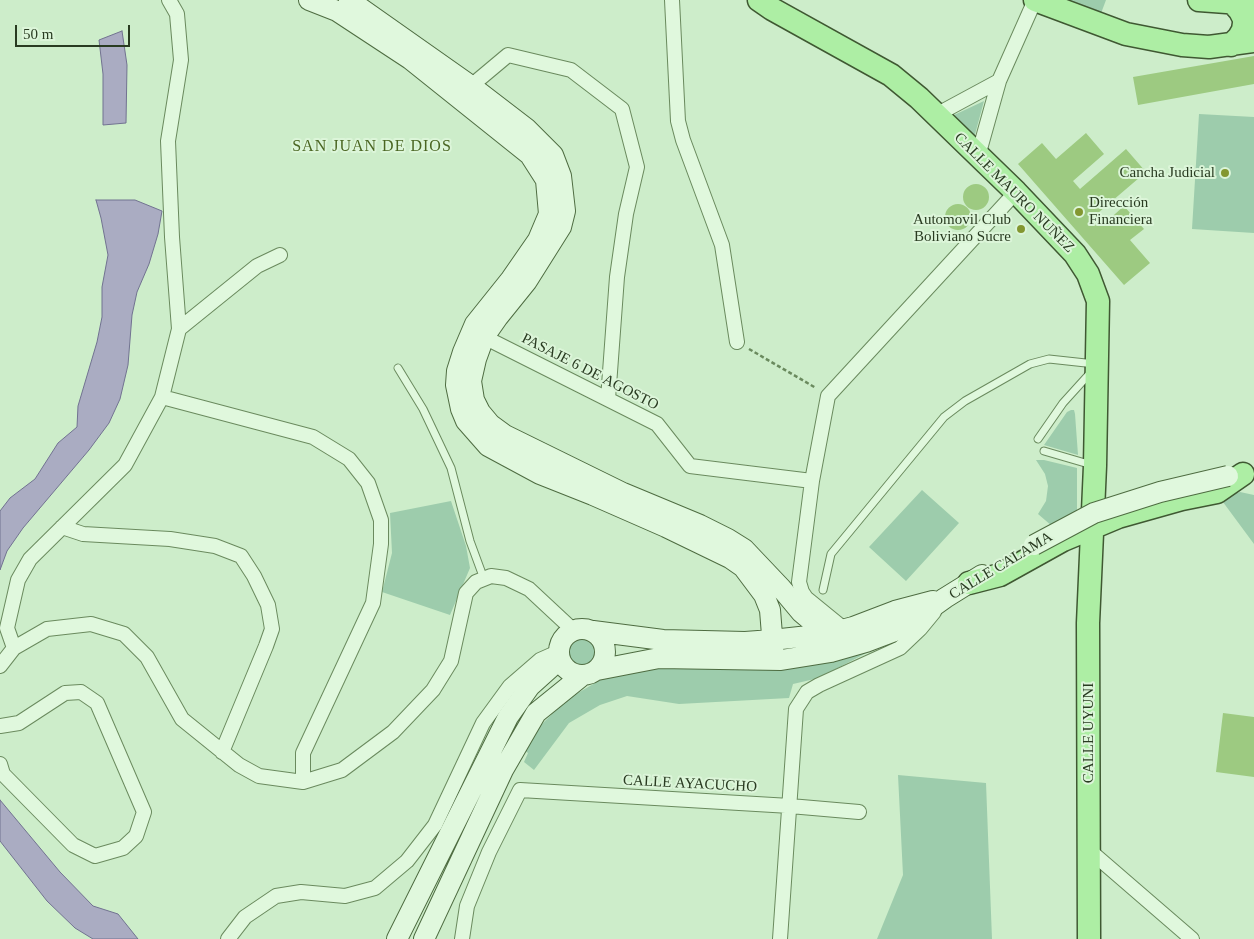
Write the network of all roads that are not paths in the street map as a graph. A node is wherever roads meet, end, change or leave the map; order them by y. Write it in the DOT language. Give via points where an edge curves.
graph roads {
  1 [pos="169,0"];
  2 [pos="308,0"];
  3 [pos="349,0"];
  4 [pos="672,0"];
  5 [pos="759,0"];
  6 [pos="1035,0"];
  7 [pos="1203,0"];
  8 [pos="1245,6"];
  9 [pos="1254,41"];
  10 [pos="1232,45"];
  11 [pos="999,81"];
  12 [pos="471,86"];
  13 [pos="936,115"];
  14 [pos="978,156"];
  15 [pos="1016,192"];
  16 [pos="280,255"];
  17 [pos="178,329"];
  18 [pos="484,337"];
  19 [pos="737,342"];
  20 [pos="1097,365"];
  21 [pos="398,368"];
  22 [pos="162,397"];
  23 [pos="608,399"];
  24 [pos="1038,439"];
  25 [pos="1044,451"];
  26 [pos="1242,475"];
  27 [pos="1094,476"];
  28 [pos="812,481"];
  29 [pos="62,527"];
  30 [pos="1092,528"];
  31 [pos="484,579"];
  32 [pos="969,583"];
  33 [pos="823,590"];
  34 [pos="945,598"];
  35 [pos="572,630"];
  36 [pos="593,631"];
  37 [pos="835,631"];
  38 [pos="772,640"];
  39 [pos="14,648"];
  40 [pos="838,650"];
  41 [pos="559,655"];
  42 [pos="774,660"];
  43 [pos="0,666"];
  44 [pos="590,672"];
  45 [pos="0,726"];
  46 [pos="222,752"];
  47 [pos="0,764"];
  48 [pos="302,782"];
  49 [pos="790,806"];
  50 [pos="859,812"];
  51 [pos="1089,850"];
  52 [pos="228,939"];
  53 [pos="397,939"];
  54 [pos="424,939"];
  55 [pos="462,939"];
  56 [pos="780,939"];
  57 [pos="1088,939"];
  58 [pos="1192,939"];
  1 -- 17 [label="street" via="177,14 181,60 168,141"];
  2 -- 38 [label="main road" via="337,11 410,59 530,155 546,180 550,214 538,240 476,324 463,352 456,385 466,420 488,446 540,474 666,527 743,567 764,595 770,610"];
  3 -- 12 [label="main road"];
  4 -- 19 [label="street" via="678,121 722,245"];
  5 -- 13 [label="main road, CALLE MAURO NUÑEZ" via="891,75"];
  6 -- 10 [label="main road" via="1126,34 1182,45"];
  6 -- 11 [label="street"];
  7 -- 8 [label="main road"];
  8 -- 10 [label="main road" via="1243,30"];
  9 -- 10 [label="main road"];
  11 -- 13 [label="street"];
  11 -- 14 [label="street"];
  12 -- 18 [label="main road" via="527,129 553,155 561,176 565,211 561,227 527,281"];
  12 -- 23 [label="street" via="508,55 571,70 622,109 637,167 617,277"];
  13 -- 14 [label="main road, CALLE MAURO NUÑEZ"];
  14 -- 15 [label="main road, CALLE MAURO NUÑEZ"];
  15 -- 20 [label="main road, CALLE MAURO NUÑEZ" via="1075,254 1088,274 1098,301"];
  15 -- 28 [label="street" via="828,396"];
  16 -- 17 [label="street" via="257,266"];
  17 -- 22 [label="street"];
  18 -- 23 [label="street, PASAJE 6 DE AGOSTO"];
  18 -- 37 [label="main road" via="471,381 474,400 490,424 505,435 623,494 728,539 754,559 801,612"];
  20 -- 24 [label="lane" via="1063,403"];
  20 -- 27 [label="main road, CALLE MAURO NUÑEZ"];
  20 -- 33 [label="lane" via="1049,359 1030,364 965,401 944,417 831,554"];
  21 -- 31 [label="lane" via="423,408 451,468 470,541"];
  22 -- 29 [label="street" via="125,465"];
  22 -- 48 [label="street" via="313,437 349,458 368,483 381,520 373,603 303,754"];
  23 -- 28 [label="street, PASAJE 6 DE AGOSTO" via="658,424 690,466"];
  25 -- 27 [label="lane"];
  26 -- 30 [label="main road" via="1217,492 1118,517"];
  26 -- 32 [label="main road, CALLE CALAMA, bridge" via="1160,492 1094,513"];
  27 -- 30 [label="main road, CALLE UYUNI"];
  28 -- 37 [label="street" via="799,582 806,598"];
  29 -- 39 [label="street" via="30,558 18,580 7,628"];
  29 -- 46 [label="street" via="83,534 170,539 215,546 241,556 268,605 272,629"];
  30 -- 32 [label="main road" via="1063,540 1000,575"];
  30 -- 51 [label="main road, CALLE UYUNI" via="1088,623"];
  31 -- 35 [label="street" via="491,576 506,578 529,589"];
  31 -- 48 [label="street" via="476,582 466,593 452,661 433,690 392,732 342,770"];
  32 -- 34 [label="main road, CALLE CALAMA"];
  34 -- 37 [label="main road"];
  34 -- 40 [label="main road" via="903,628"];
  34 -- 49 [label="street, CALLE CALAMA" via="900,648 807,692 796,708"];
  35 -- 36 [label="main road"];
  35 -- 41 [label="main road" via="562,639"];
  36 -- 38 [label="main road" via="663,640"];
  36 -- 44 [label="main road" via="603,642 605,650 602,664"];
  37 -- 38 [label="main road"];
  37 -- 40 [label="main road"];
  38 -- 42 [label="main road"];
  39 -- 43 [label="street"];
  39 -- 46 [label="street" via="47,629 91,624 124,634 147,657 182,718"];
  40 -- 42 [label="main road"];
  41 -- 44 [label="main road" via="568,671"];
  41 -- 52 [label="street" via="540,660 510,686 482,723 435,825 407,861 375,888 346,896 301,892 276,896 244,917"];
  41 -- 53 [label="main road" via="530,686 508,717"];
  42 -- 44 [label="main road" via="659,658"];
  44 -- 54 [label="main road" via="536,713 503,770"];
  45 -- 47 [label="street" via="19,723 65,693 81,692 97,704 144,812 136,836 123,848 95,856 74,845 3,774"];
  46 -- 48 [label="street" via="259,776"];
  49 -- 50 [label="street, CALLE AYACUCHO"];
  49 -- 55 [label="street, CALLE AYACUCHO" via="520,790 467,906"];
  49 -- 56 [label="street, CALLE CALAMA"];
  51 -- 57 [label="main road, CALLE UYUNI"];
  51 -- 58 [label="street"];
}
